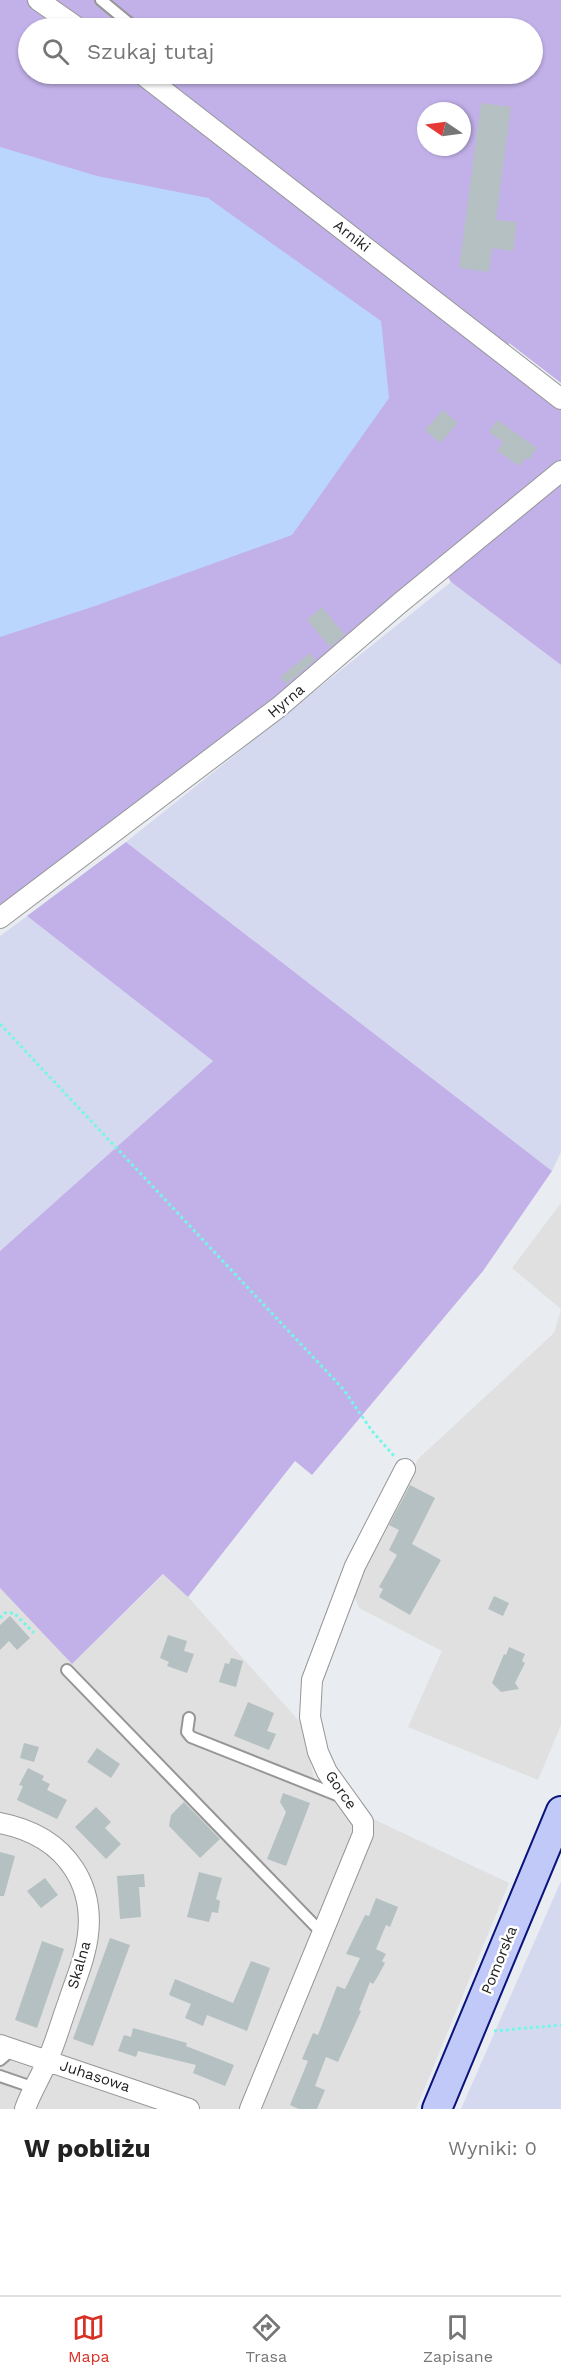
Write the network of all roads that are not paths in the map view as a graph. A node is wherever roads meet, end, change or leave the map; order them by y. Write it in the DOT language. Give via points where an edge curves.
graph roads {
  1 [pos="38,0"];
  2 [pos="101,0"];
  3 [pos="64,18"];
  4 [pos="123,18"];
  5 [pos="166,84"];
  6 [pos="561,399"];
  7 [pos="561,471"];
  8 [pos="0,918"];
  9 [pos="405,1469"];
  10 [pos="67,1670"];
  11 [pos="189,1718"];
  12 [pos="350,1800"];
  13 [pos="561,1810"];
  14 [pos="0,1823"];
  15 [pos="323,1934"];
  16 [pos="4,2051"];
  17 [pos="48,2061"];
  18 [pos="0,2076"];
  19 [pos="32,2087"];
  20 [pos="25,2109"];
  21 [pos="189,2109"];
  22 [pos="250,2109"];
  23 [pos="437,2109"];
  1 -- 3 [label="street"];
  2 -- 4 [label="lane"];
  5 -- 6 [label="street, Arniki"];
  7 -- 8 [label="street, Hyrna" via="279,707"];
  9 -- 12 [label="street, Gorce" via="355,1566 312,1680 310,1717 318,1752 327,1772"];
  10 -- 15 [label="lane"];
  11 -- 12 [label="lane" via="187,1732 191,1737"];
  12 -- 15 [label="street, Gorce" via="363,1822 363,1834"];
  13 -- 23 [label="street, Pomorska"];
  14 -- 17 [label="street, Skalna" via="33,1833 65,1857 80,1879 89,1908 85,1954"];
  15 -- 22 [label="street, Gorce"];
  16 -- 17 [label="street, Juhasowa"];
  17 -- 19 [label="street, Skalna"];
  17 -- 21 [label="street, Juhasowa"];
  18 -- 19 [label="lane"];
  19 -- 20 [label="street, Skalna"];
}
